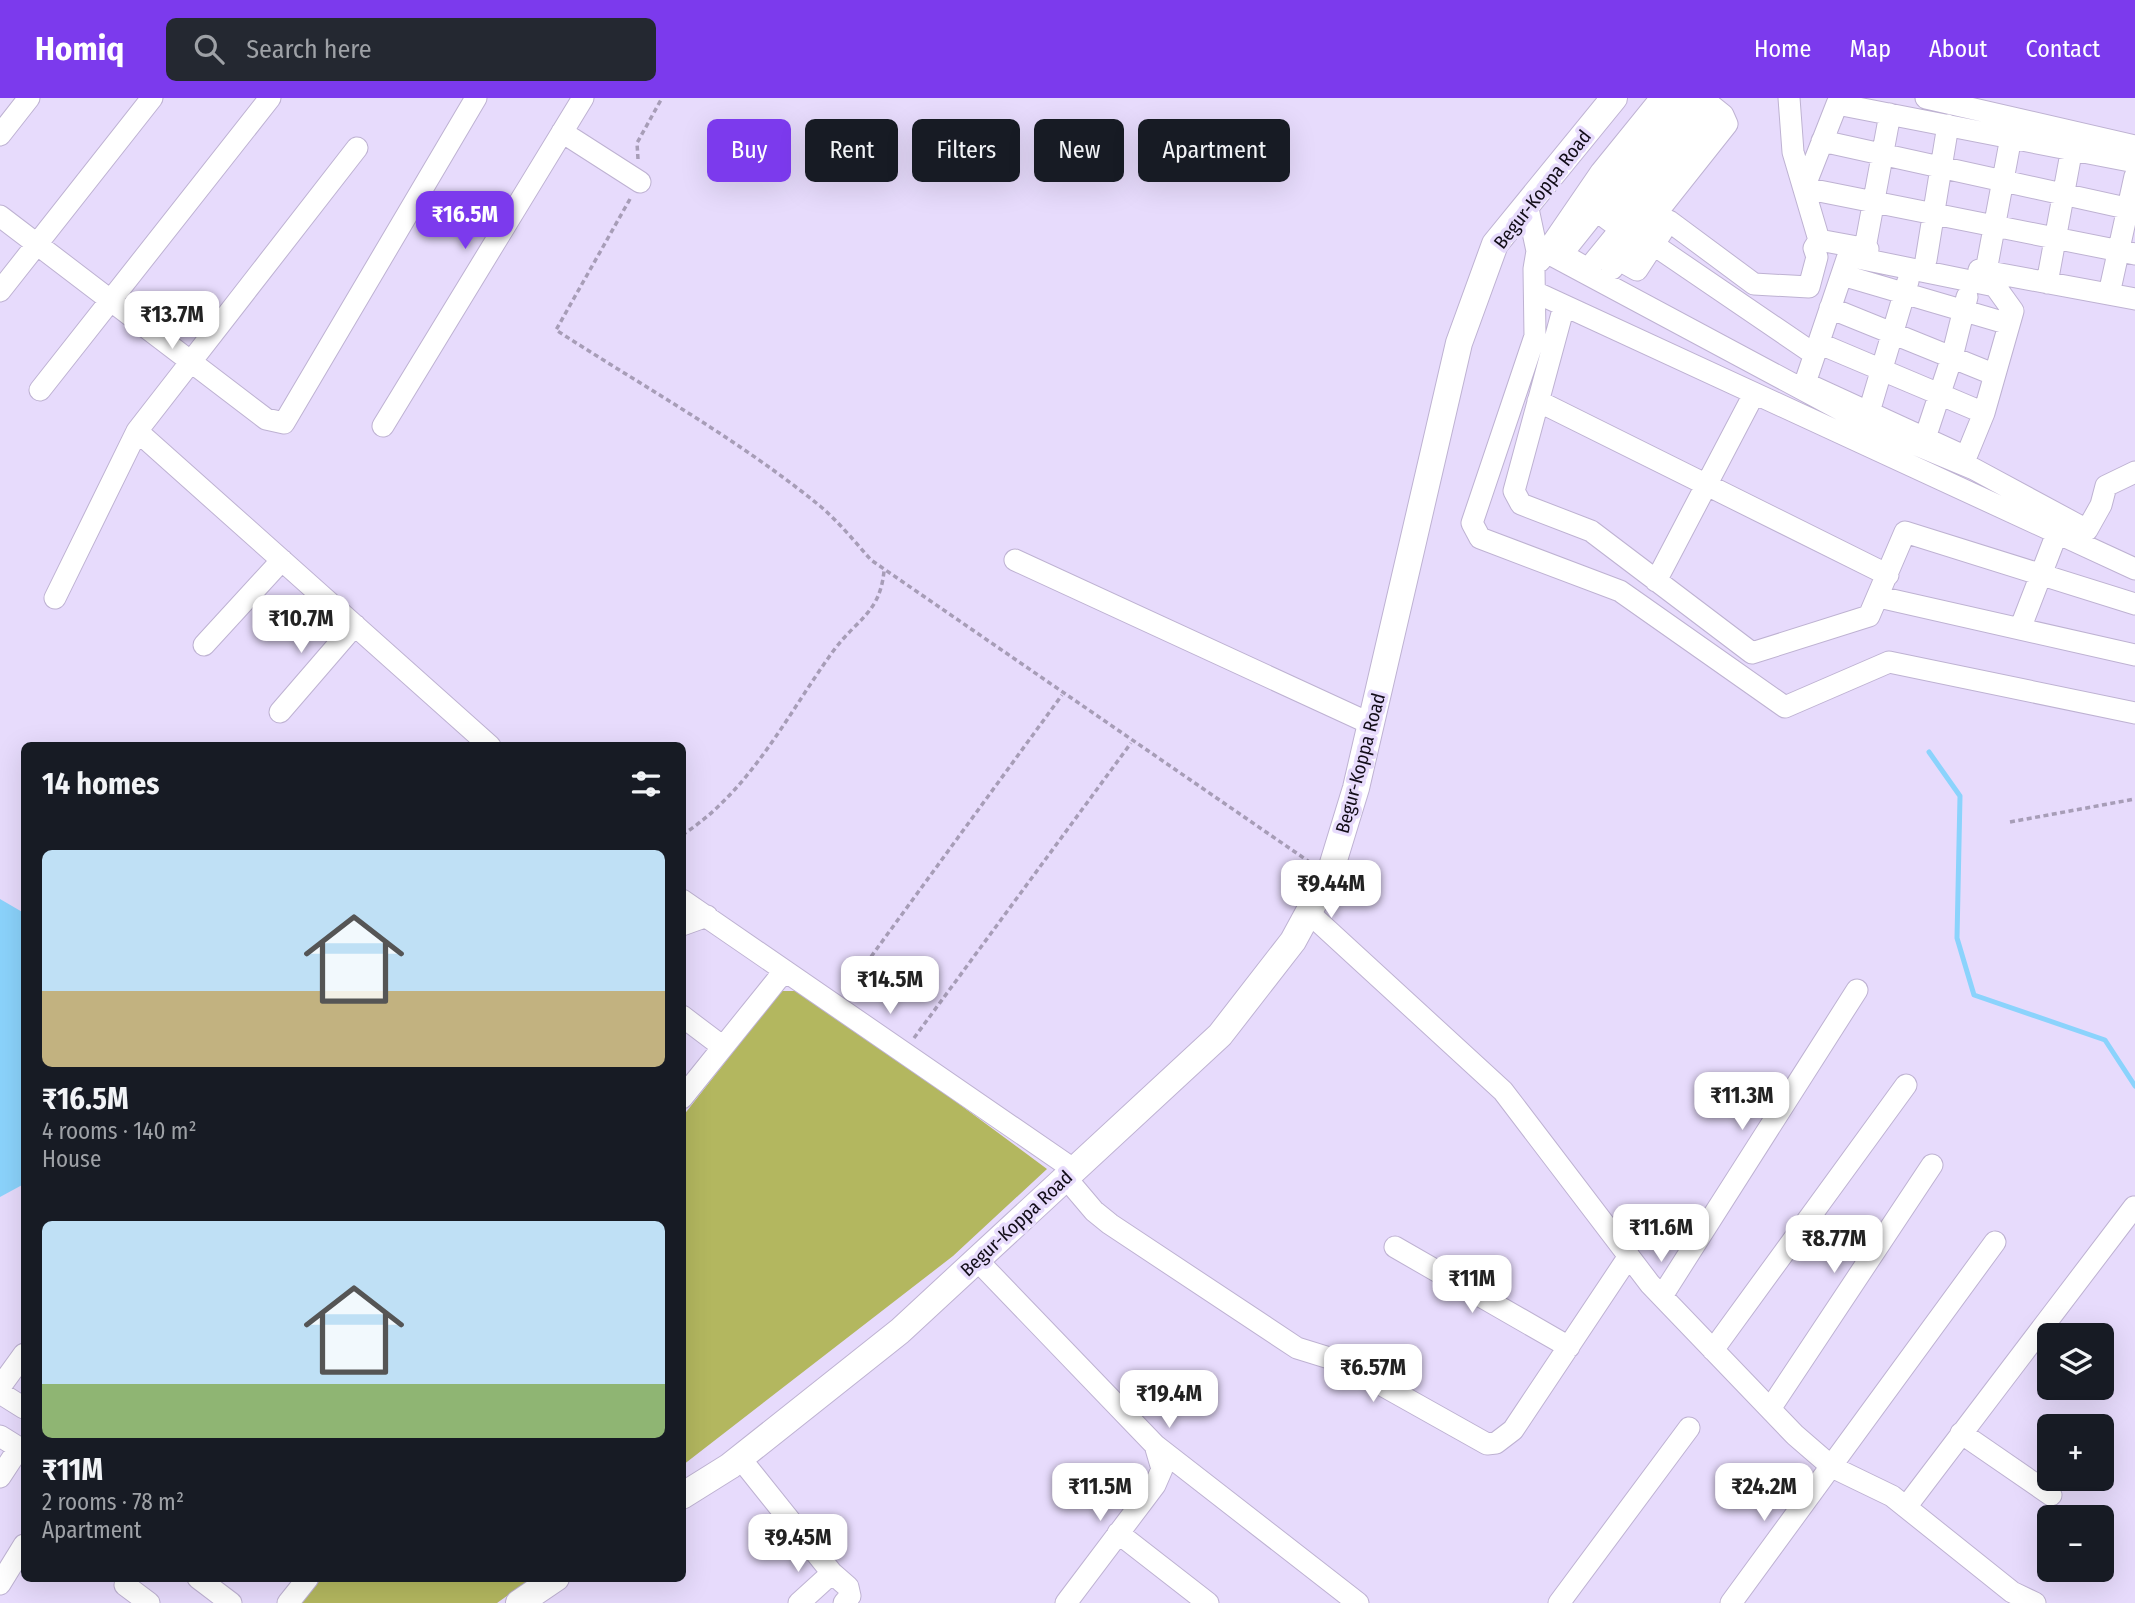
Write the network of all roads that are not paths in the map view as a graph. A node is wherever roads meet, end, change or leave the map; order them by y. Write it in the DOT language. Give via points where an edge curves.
graph roads {
  1 [pos="29,98"];
  2 [pos="152,98"];
  3 [pos="270,98"];
  4 [pos="476,98"];
  5 [pos="583,98"];
  6 [pos="1614,98"];
  7 [pos="1661,98"];
  8 [pos="1789,98"];
  9 [pos="1926,98"];
  10 [pos="1702,102"];
  11 [pos="1890,114"];
  12 [pos="1948,125"];
  13 [pos="562,132"];
  14 [pos="0,135"];
  15 [pos="2011,137"];
  16 [pos="1822,141"];
  17 [pos="2135,145"];
  18 [pos="357,148"];
  19 [pos="2072,148"];
  20 [pos="1883,154"];
  21 [pos="2135,162"];
  22 [pos="1943,167"];
  23 [pos="1659,168"];
  24 [pos="2135,176"];
  25 [pos="2004,181"];
  26 [pos="639,182"];
  27 [pos="1804,188"];
  28 [pos="2065,194"];
  29 [pos="1873,201"];
  30 [pos="1527,204"];
  31 [pos="2131,209"];
  32 [pos="1935,213"];
  33 [pos="0,216"];
  34 [pos="1996,224"];
  35 [pos="2056,237"];
  36 [pos="1819,240"];
  37 [pos="37,244"];
  38 [pos="1654,245"];
  39 [pos="1865,248"];
  40 [pos="2126,252"];
  41 [pos="1540,260"];
  42 [pos="1619,260"];
  43 [pos="1918,265"];
  44 [pos="1842,275"];
  45 [pos="1978,276"];
  46 [pos="1602,282"];
  47 [pos="2047,283"];
  48 [pos="0,291"];
  49 [pos="1535,292"];
  50 [pos="1905,294"];
  51 [pos="2109,294"];
  52 [pos="2135,299"];
  53 [pos="111,300"];
  54 [pos="1564,306"];
  55 [pos="1830,309"];
  56 [pos="1964,311"];
  57 [pos="2009,324"];
  58 [pos="1893,334"];
  59 [pos="1816,349"];
  60 [pos="1952,357"];
  61 [pos="190,361"];
  62 [pos="1883,372"];
  63 [pos="1993,374"];
  64 [pos="40,390"];
  65 [pos="1754,394"];
  66 [pos="1939,395"];
  67 [pos="1538,401"];
  68 [pos="1869,412"];
  69 [pos="1984,413"];
  70 [pos="383,426"];
  71 [pos="137,431"];
  72 [pos="1925,438"];
  73 [pos="2135,472"];
  74 [pos="1707,485"];
  75 [pos="2057,533"];
  76 [pos="282,560"];
  77 [pos="1015,560"];
  78 [pos="2135,569"];
  79 [pos="1888,575"];
  80 [pos="2041,575"];
  81 [pos="1656,582"];
  82 [pos="1880,597"];
  83 [pos="55,598"];
  84 [pos="2135,604"];
  85 [pos="355,625"];
  86 [pos="2021,629"];
  87 [pos="204,645"];
  88 [pos="2135,655"];
  89 [pos="280,712"];
  90 [pos="2135,713"];
  91 [pos="1371,724"];
  92 [pos="486,742"];
  93 [pos="686,903"];
  94 [pos="1308,912"];
  95 [pos="707,916"];
  96 [pos="686,924"];
  97 [pos="786,972"];
  98 [pos="1857,990"];
  99 [pos="686,1019"];
  100 [pos="723,1047"];
  101 [pos="1906,1085"];
  102 [pos="686,1093"];
  103 [pos="1932,1165"];
  104 [pos="1070,1174"];
  105 [pos="2134,1207"];
  106 [pos="1995,1242"];
  107 [pos="1395,1247"];
  108 [pos="1629,1256"];
  109 [pos="978,1260"];
  110 [pos="1662,1296"];
  111 [pos="1570,1347"];
  112 [pos="1713,1350"];
  113 [pos="21,1358"];
  114 [pos="0,1387"];
  115 [pos="0,1394"];
  116 [pos="21,1406"];
  117 [pos="1770,1409"];
  118 [pos="1689,1428"];
  119 [pos="1961,1433"];
  120 [pos="0,1436"];
  121 [pos="1155,1445"];
  122 [pos="21,1449"];
  123 [pos="21,1451"];
  124 [pos="740,1458"];
  125 [pos="1832,1467"];
  126 [pos="0,1477"];
  127 [pos="686,1493"];
  128 [pos="2051,1495"];
  129 [pos="1906,1507"];
  130 [pos="1118,1533"];
  131 [pos="21,1550"];
  132 [pos="832,1573"];
  133 [pos="203,1582"];
  134 [pos="305,1582"];
  135 [pos="550,1582"];
  136 [pos="0,1584"];
  137 [pos="125,1585"];
  138 [pos="1070,1602"];
  139 [pos="149,1603"];
  140 [pos="231,1603"];
  141 [pos="288,1603"];
  142 [pos="519,1603"];
  143 [pos="799,1603"];
  144 [pos="844,1603"];
  145 [pos="1208,1603"];
  146 [pos="1358,1603"];
  147 [pos="1559,1603"];
  148 [pos="1731,1603"];
  149 [pos="2035,1603"];
  1 -- 14 [label="street"];
  2 -- 37 [label="street"];
  3 -- 53 [label="street"];
  4 -- 61 [label="street" via="284,423 266,419"];
  5 -- 13 [label="street"];
  6 -- 30 [label="main road, Begur-Koppa Road"];
  7 -- 41 [label="street" via="1601,172"];
  8 -- 27 [label="street" via="1793,152"];
  9 -- 17 [label="street"];
  10 -- 23 [label="street"];
  10 -- 23 [label="street" via="1727,124"];
  11 -- 12 [label="street"];
  11 -- 16 [label="street" via="1837,104"];
  11 -- 20 [label="street"];
  12 -- 15 [label="street"];
  12 -- 22 [label="street"];
  13 -- 26 [label="street"];
  13 -- 70 [label="street"];
  15 -- 19 [label="street"];
  15 -- 25 [label="street"];
  16 -- 20 [label="street"];
  16 -- 27 [label="street"];
  18 -- 61 [label="street"];
  19 -- 21 [label="street"];
  19 -- 28 [label="street"];
  20 -- 22 [label="street"];
  20 -- 29 [label="street"];
  22 -- 25 [label="street"];
  22 -- 32 [label="street"];
  23 -- 23 [label="street" via="1592,206 1594,214 1562,254 1588,269 1621,229"];
  23 -- 42 [label="street"];
  24 -- 31 [label="street"];
  25 -- 28 [label="street"];
  25 -- 34 [label="street"];
  27 -- 29 [label="street"];
  27 -- 36 [label="street"];
  28 -- 31 [label="street"];
  28 -- 35 [label="street"];
  29 -- 32 [label="street"];
  29 -- 39 [label="street"];
  30 -- 41 [label="street"];
  30 -- 91 [label="main road, Begur-Koppa Road" via="1494,244 1459,343"];
  31 -- 40 [label="street"];
  32 -- 34 [label="street"];
  32 -- 43 [label="street"];
  33 -- 37 [label="street"];
  34 -- 35 [label="street"];
  34 -- 45 [label="street"];
  35 -- 40 [label="street"];
  35 -- 47 [label="street"];
  36 -- 38 [label="street" via="1810,287 1754,284 1669,222"];
  36 -- 39 [label="street"];
  37 -- 48 [label="street"];
  37 -- 53 [label="street"];
  38 -- 42 [label="street" via="1637,270"];
  38 -- 59 [label="street"];
  39 -- 43 [label="street"];
  40 -- 51 [label="street"];
  41 -- 46 [label="street"];
  41 -- 49 [label="street"];
  42 -- 46 [label="street"];
  43 -- 44 [label="street" via="1848,256"];
  43 -- 45 [label="street"];
  43 -- 50 [label="street"];
  44 -- 50 [label="street"];
  44 -- 55 [label="street"];
  45 -- 47 [label="street"];
  45 -- 56 [label="street"];
  45 -- 57 [label="street" via="1996,286 2013,311"];
  46 -- 73 [label="street" via="1869,425 1974,469 2087,530 2106,486"];
  47 -- 51 [label="street"];
  49 -- 54 [label="street"];
  49 -- 90 [label="street" via="1535,336 1472,523 1480,538 1620,592 1785,707 1889,662"];
  50 -- 56 [label="street"];
  50 -- 58 [label="street"];
  51 -- 52 [label="street"];
  53 -- 61 [label="street"];
  53 -- 64 [label="street"];
  54 -- 65 [label="street"];
  54 -- 67 [label="street"];
  55 -- 58 [label="street"];
  55 -- 59 [label="street"];
  56 -- 57 [label="street"];
  56 -- 60 [label="street"];
  57 -- 63 [label="street"];
  58 -- 60 [label="street"];
  58 -- 62 [label="street"];
  59 -- 62 [label="street"];
  59 -- 68 [label="street" via="1805,383"];
  60 -- 63 [label="street"];
  60 -- 66 [label="street"];
  61 -- 71 [label="street"];
  62 -- 66 [label="street"];
  62 -- 68 [label="street"];
  63 -- 69 [label="street"];
  65 -- 74 [label="street"];
  65 -- 75 [label="street"];
  66 -- 69 [label="street"];
  66 -- 72 [label="street"];
  67 -- 74 [label="street"];
  67 -- 81 [label="street" via="1514,491 1521,504 1591,531"];
  68 -- 72 [label="street"];
  69 -- 72 [label="street" via="1966,457"];
  71 -- 76 [label="street"];
  71 -- 83 [label="street"];
  74 -- 79 [label="street"];
  74 -- 81 [label="street"];
  75 -- 78 [label="street"];
  75 -- 80 [label="street"];
  76 -- 85 [label="street"];
  76 -- 87 [label="street"];
  77 -- 91 [label="street"];
  79 -- 80 [label="street" via="1905,532"];
  79 -- 82 [label="street"];
  80 -- 84 [label="street"];
  80 -- 86 [label="street"];
  81 -- 82 [label="street" via="1752,653 1869,616"];
  82 -- 86 [label="street"];
  85 -- 89 [label="street"];
  85 -- 92 [label="street"];
  86 -- 88 [label="street"];
  91 -- 94 [label="main road, Begur-Koppa Road" via="1330,873"];
  93 -- 95 [label="street"];
  94 -- 104 [label="main road, Begur-Koppa Road" via="1293,941 1220,1035"];
  94 -- 108 [label="street" via="1503,1091"];
  95 -- 96 [label="street"];
  95 -- 97 [label="street"];
  97 -- 100 [label="street"];
  97 -- 104 [label="street" via="904,1051"];
  98 -- 110 [label="street"];
  99 -- 100 [label="street"];
  100 -- 102 [label="street"];
  101 -- 112 [label="street"];
  103 -- 117 [label="street"];
  104 -- 109 [label="main road, Begur-Koppa Road"];
  104 -- 111 [label="street" via="1094,1211 1110,1224 1297,1348 1339,1361 1486,1444 1496,1443 1513,1430"];
  105 -- 119 [label="street"];
  106 -- 125 [label="street"];
  107 -- 111 [label="street"];
  108 -- 110 [label="street"];
  108 -- 111 [label="street"];
  109 -- 121 [label="street"];
  109 -- 124 [label="main road, Begur-Koppa Road" via="900,1331"];
  110 -- 112 [label="street"];
  112 -- 117 [label="street"];
  113 -- 114 [label="street"];
  115 -- 116 [label="street"];
  117 -- 125 [label="street"];
  118 -- 147 [label="street"];
  119 -- 128 [label="street"];
  119 -- 129 [label="street"];
  120 -- 122 [label="street"];
  121 -- 130 [label="street" via="1162,1469"];
  121 -- 146 [label="street"];
  123 -- 126 [label="street"];
  124 -- 127 [label="main road, Begur-Koppa Road"];
  124 -- 132 [label="street"];
  125 -- 129 [label="street"];
  125 -- 148 [label="street"];
  129 -- 149 [label="street" via="2011,1592"];
  130 -- 138 [label="street"];
  130 -- 145 [label="street"];
  131 -- 136 [label="street"];
  132 -- 143 [label="street"];
  132 -- 144 [label="street" via="848,1587 850,1596"];
  133 -- 140 [label="street"];
  134 -- 141 [label="street"];
  135 -- 142 [label="main road"];
  137 -- 139 [label="street"];
}
